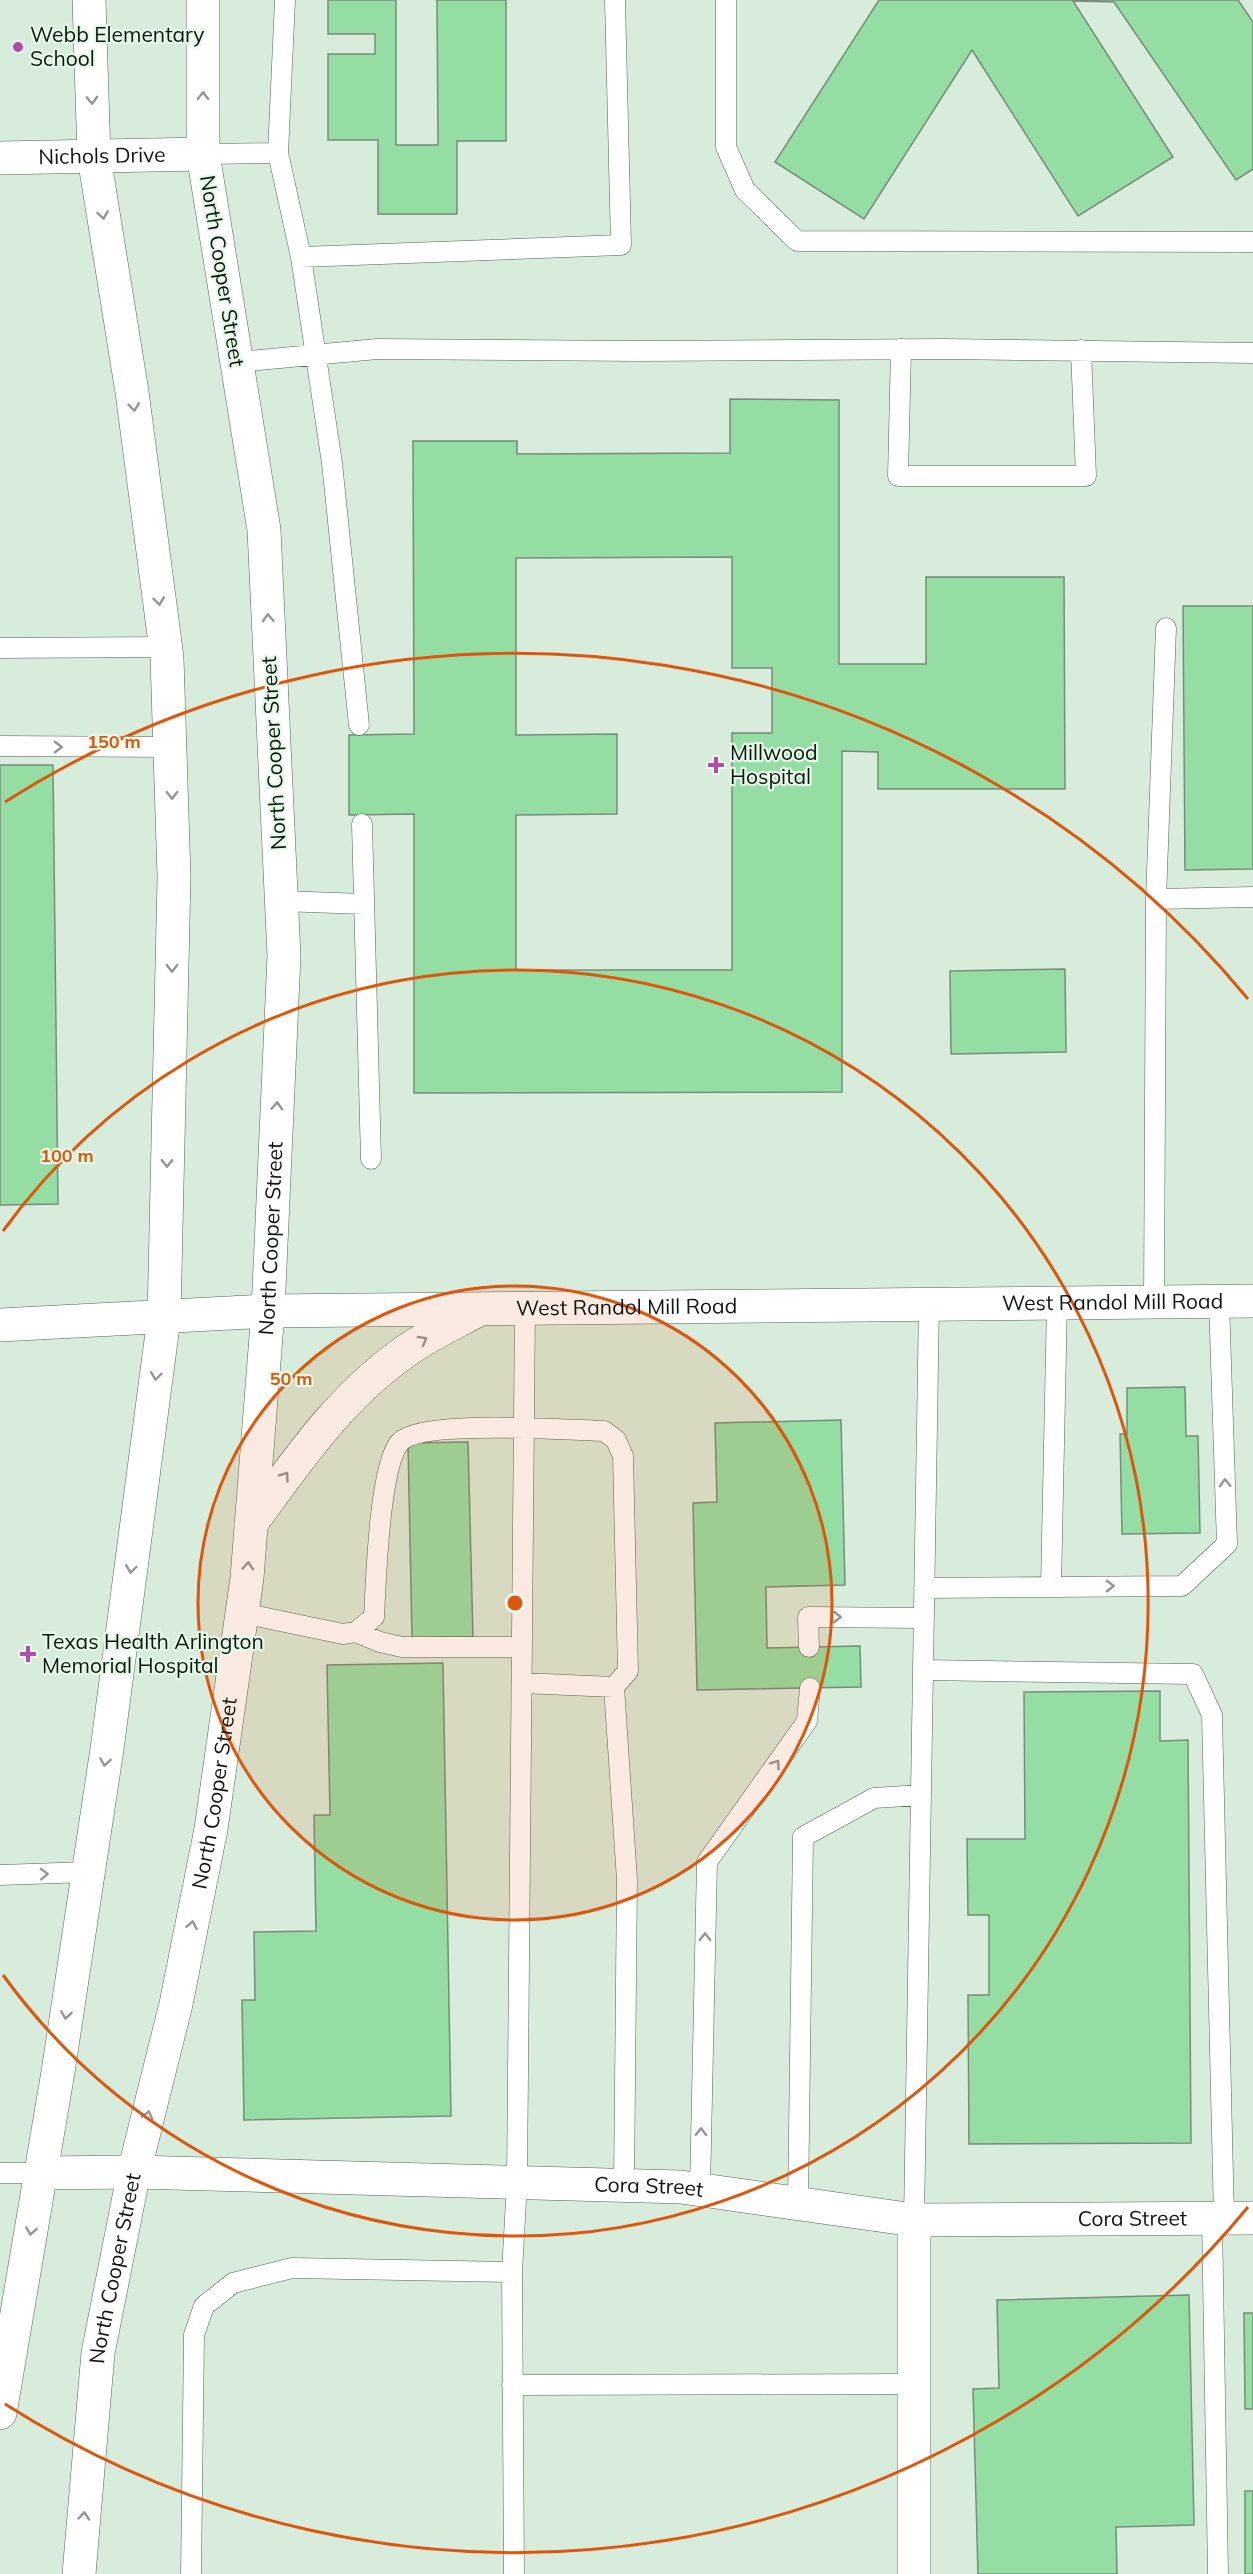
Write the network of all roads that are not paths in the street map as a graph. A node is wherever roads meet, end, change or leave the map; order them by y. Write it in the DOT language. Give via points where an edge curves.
graph roads {
  1 [pos="89,0"];
  2 [pos="202,0"];
  3 [pos="285,0"];
  4 [pos="615,0"];
  5 [pos="726,0"];
  6 [pos="278,153"];
  7 [pos="203,154"];
  8 [pos="94,157"];
  9 [pos="0,158"];
  10 [pos="1253,242"];
  11 [pos="301,257"];
  12 [pos="901,349"];
  13 [pos="1081,350"];
  14 [pos="1253,353"];
  15 [pos="316,355"];
  16 [pos="237,362"];
  17 [pos="1166,628"];
  18 [pos="165,647"];
  19 [pos="0,648"];
  20 [pos="359,725"];
  21 [pos="0,746"];
  22 [pos="172,747"];
  23 [pos="362,824"];
  24 [pos="1253,897"];
  25 [pos="1155,899"];
  26 [pos="281,901"];
  27 [pos="364,904"];
  28 [pos="371,1159"];
  29 [pos="1219,1301"];
  30 [pos="1253,1301"];
  31 [pos="1154,1302"];
  32 [pos="1058,1303"];
  33 [pos="929,1304"];
  34 [pos="481,1308"];
  35 [pos="525,1308"];
  36 [pos="268,1311"];
  37 [pos="164,1317"];
  38 [pos="0,1325"];
  39 [pos="524,1429"];
  40 [pos="251,1524"];
  41 [pos="1051,1587"];
  42 [pos="924,1588"];
  43 [pos="242,1613"];
  44 [pos="923,1618"];
  45 [pos="356,1632"];
  46 [pos="522,1647"];
  47 [pos="809,1647"];
  48 [pos="923,1670"];
  49 [pos="522,1683"];
  50 [pos="614,1687"];
  51 [pos="810,1688"];
  52 [pos="921,1795"];
  53 [pos="88,1872"];
  54 [pos="0,1875"];
  55 [pos="134,2172"];
  56 [pos="0,2173"];
  57 [pos="41,2173"];
  58 [pos="517,2182"];
  59 [pos="624,2185"];
  60 [pos="700,2190"];
  61 [pos="798,2204"];
  62 [pos="1230,2218"];
  63 [pos="914,2220"];
  64 [pos="512,2272"];
  65 [pos="915,2384"];
  66 [pos="512,2385"];
  67 [pos="0,2413"];
  68 [pos="79,2574"];
  69 [pos="191,2574"];
  70 [pos="514,2574"];
  71 [pos="914,2574"];
  72 [pos="1218,2574"];
  1 -- 8 [label="main road, one-way"];
  7 -- 2 [label="main road, North Cooper Street, one-way"];
  3 -- 6 [label="lane"];
  4 -- 11 [label="lane" via="621,245"];
  5 -- 10 [label="lane" via="726,147 745,190 797,241"];
  6 -- 7 [label="lane"];
  6 -- 11 [label="lane"];
  7 -- 8 [label="main road, Nichols Drive"];
  7 -- 16 [label="main road, North Cooper Street"];
  8 -- 9 [label="main road, Nichols Drive"];
  8 -- 18 [label="main road, one-way" via="132,392"];
  11 -- 15 [label="lane"];
  12 -- 13 [label="lane"];
  12 -- 13 [label="lane" via="898,476 1086,476"];
  12 -- 15 [label="lane" via="377,349"];
  13 -- 14 [label="lane"];
  15 -- 16 [label="lane"];
  15 -- 20 [label="lane" via="332,462"];
  26 -- 16 [label="main road, North Cooper Street, one-way" via="264,530"];
  17 -- 25 [label="lane"];
  18 -- 19 [label="lane"];
  18 -- 22 [label="main road"];
  21 -- 22 [label="lane, one-way"];
  22 -- 37 [label="main road, one-way" via="174,899"];
  23 -- 27 [label="lane"];
  24 -- 25 [label="lane"];
  25 -- 31 [label="lane"];
  26 -- 27 [label="lane"];
  36 -- 26 [label="main road, North Cooper Street, one-way" via="284,956"];
  27 -- 28 [label="lane"];
  29 -- 30 [label="main road, West Randol Mill Road"];
  29 -- 31 [label="main road, West Randol Mill Road"];
  41 -- 29 [label="lane, one-way" via="1182,1586 1227,1544"];
  31 -- 32 [label="main road, West Randol Mill Road"];
  32 -- 33 [label="main road, West Randol Mill Road"];
  32 -- 41 [label="lane"];
  33 -- 35 [label="main road, West Randol Mill Road"];
  33 -- 42 [label="lane"];
  34 -- 35 [label="main road, West Randol Mill Road"];
  34 -- 36 [label="main road, West Randol Mill Road"];
  40 -- 34 [label="main road, one-way" via="308,1444 364,1385 417,1343"];
  35 -- 39 [label="lane"];
  36 -- 37 [label="main road, West Randol Mill Road"];
  36 -- 40 [label="main road, North Cooper Street"];
  37 -- 38 [label="main road, West Randol Mill Road"];
  37 -- 53 [label="main road, one-way"];
  39 -- 45 [label="lane" via="446,1428 417,1432 400,1442 388,1470 374,1617"];
  39 -- 46 [label="lane"];
  39 -- 50 [label="lane" via="604,1431 616,1440 623,1456 628,1671"];
  43 -- 40 [label="main road, North Cooper Street, one-way"];
  41 -- 42 [label="lane"];
  42 -- 44 [label="lane"];
  43 -- 45 [label="lane" via="343,1634"];
  55 -- 43 [label="main road, North Cooper Street, one-way" via="176,2004 211,1829"];
  47 -- 44 [label="lane, one-way" via="808,1617"];
  44 -- 48 [label="lane"];
  45 -- 46 [label="lane" via="402,1647"];
  46 -- 49 [label="lane"];
  48 -- 52 [label="lane"];
  48 -- 62 [label="lane" via="1193,1674 1212,1715"];
  49 -- 50 [label="lane"];
  49 -- 58 [label="lane"];
  50 -- 59 [label="lane" via="627,1880"];
  60 -- 51 [label="lane, one-way" via="707,1862 807,1721"];
  52 -- 61 [label="lane" via="874,1798 803,1837"];
  52 -- 63 [label="lane"];
  54 -- 53 [label="lane, one-way"];
  53 -- 57 [label="main road, one-way"];
  55 -- 57 [label="main road, Cora Street"];
  55 -- 58 [label="main road, Cora Street"];
  68 -- 55 [label="main road, North Cooper Street, one-way" via="98,2353"];
  56 -- 57 [label="lane"];
  57 -- 67 [label="main road, one-way"];
  58 -- 59 [label="main road, Cora Street"];
  58 -- 64 [label="lane"];
  59 -- 60 [label="main road, Cora Street"];
  60 -- 61 [label="main road, Cora Street"];
  61 -- 63 [label="main road, Cora Street"];
  62 -- 63 [label="main road, Cora Street"];
  62 -- 72 [label="lane"];
  63 -- 65 [label="main road"];
  64 -- 66 [label="lane"];
  64 -- 69 [label="lane" via="292,2268 233,2283 204,2306 194,2335"];
  65 -- 66 [label="lane"];
  65 -- 71 [label="main road"];
  66 -- 70 [label="lane"];
}
